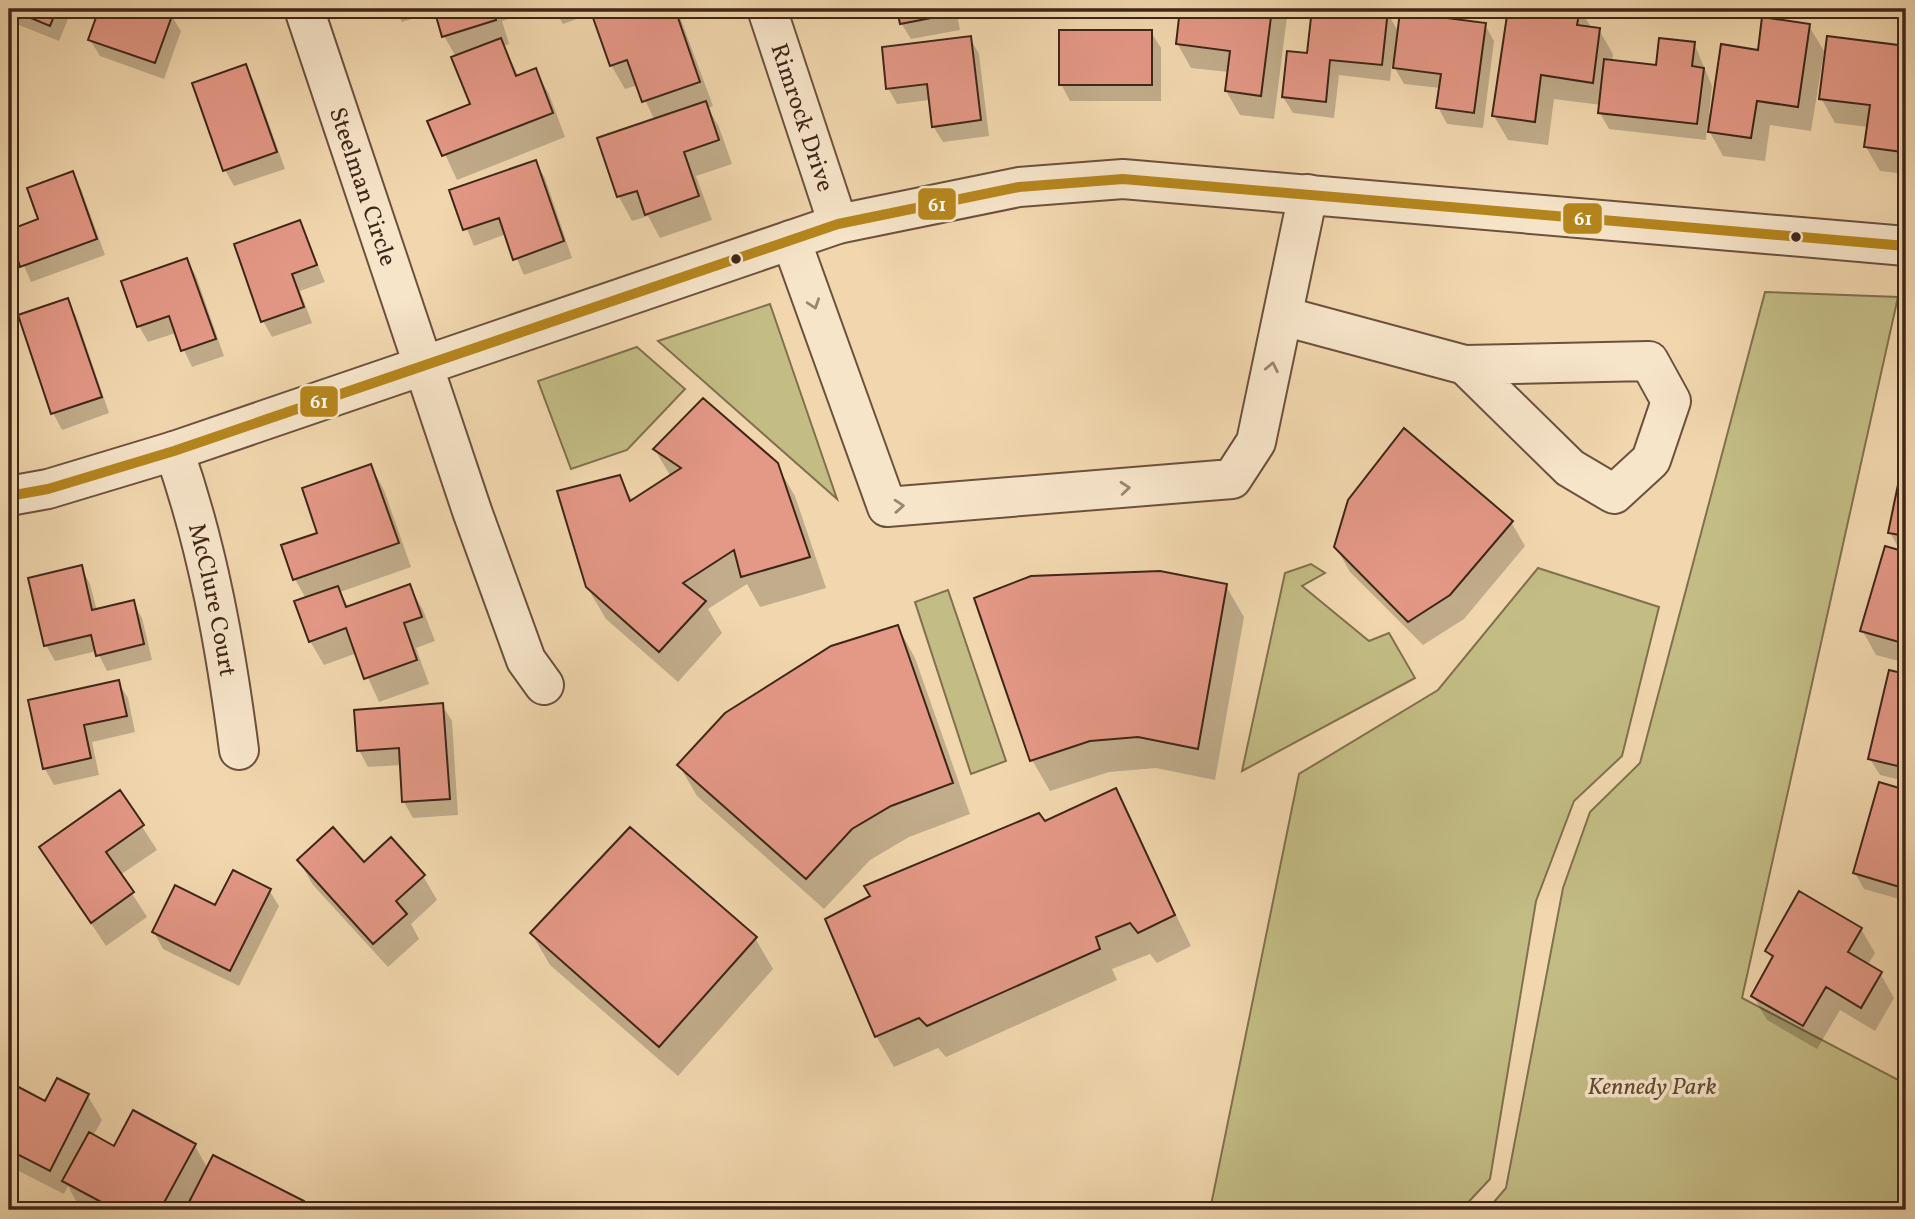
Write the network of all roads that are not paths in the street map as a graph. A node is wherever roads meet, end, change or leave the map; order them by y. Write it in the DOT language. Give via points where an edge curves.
graph roads {
  1 [pos="304,9"];
  2 [pos="767,9"];
  3 [pos="1308,194"];
  4 [pos="838,224"];
  5 [pos="791,240"];
  6 [pos="1906,246"];
  7 [pos="1283,316"];
  8 [pos="423,365"];
  9 [pos="1465,365"];
  10 [pos="174,451"];
  11 [pos="9,496"];
  12 [pos="544,685"];
  13 [pos="239,750"];
  1 -- 8 [label="street, Steelman Circle"];
  2 -- 4 [label="street, Rimrock Drive"];
  3 -- 4 [label="street" via="1123,179 1019,187"];
  3 -- 6 [label="street"];
  3 -- 7 [label="street"];
  4 -- 5 [label="street"];
  5 -- 7 [label="street, one-way" via="887,507 1232,479 1256,442"];
  5 -- 8 [label="street"];
  7 -- 9 [label="street"];
  8 -- 10 [label="street"];
  8 -- 12 [label="street, Steelman Circle" via="526,660"];
  9 -- 9 [label="street" via="1570,468 1614,494 1651,460 1671,401 1649,361"];
  10 -- 11 [label="street" via="48,489"];
  10 -- 13 [label="street, McClure Court" via="190,496 228,658"];
}
